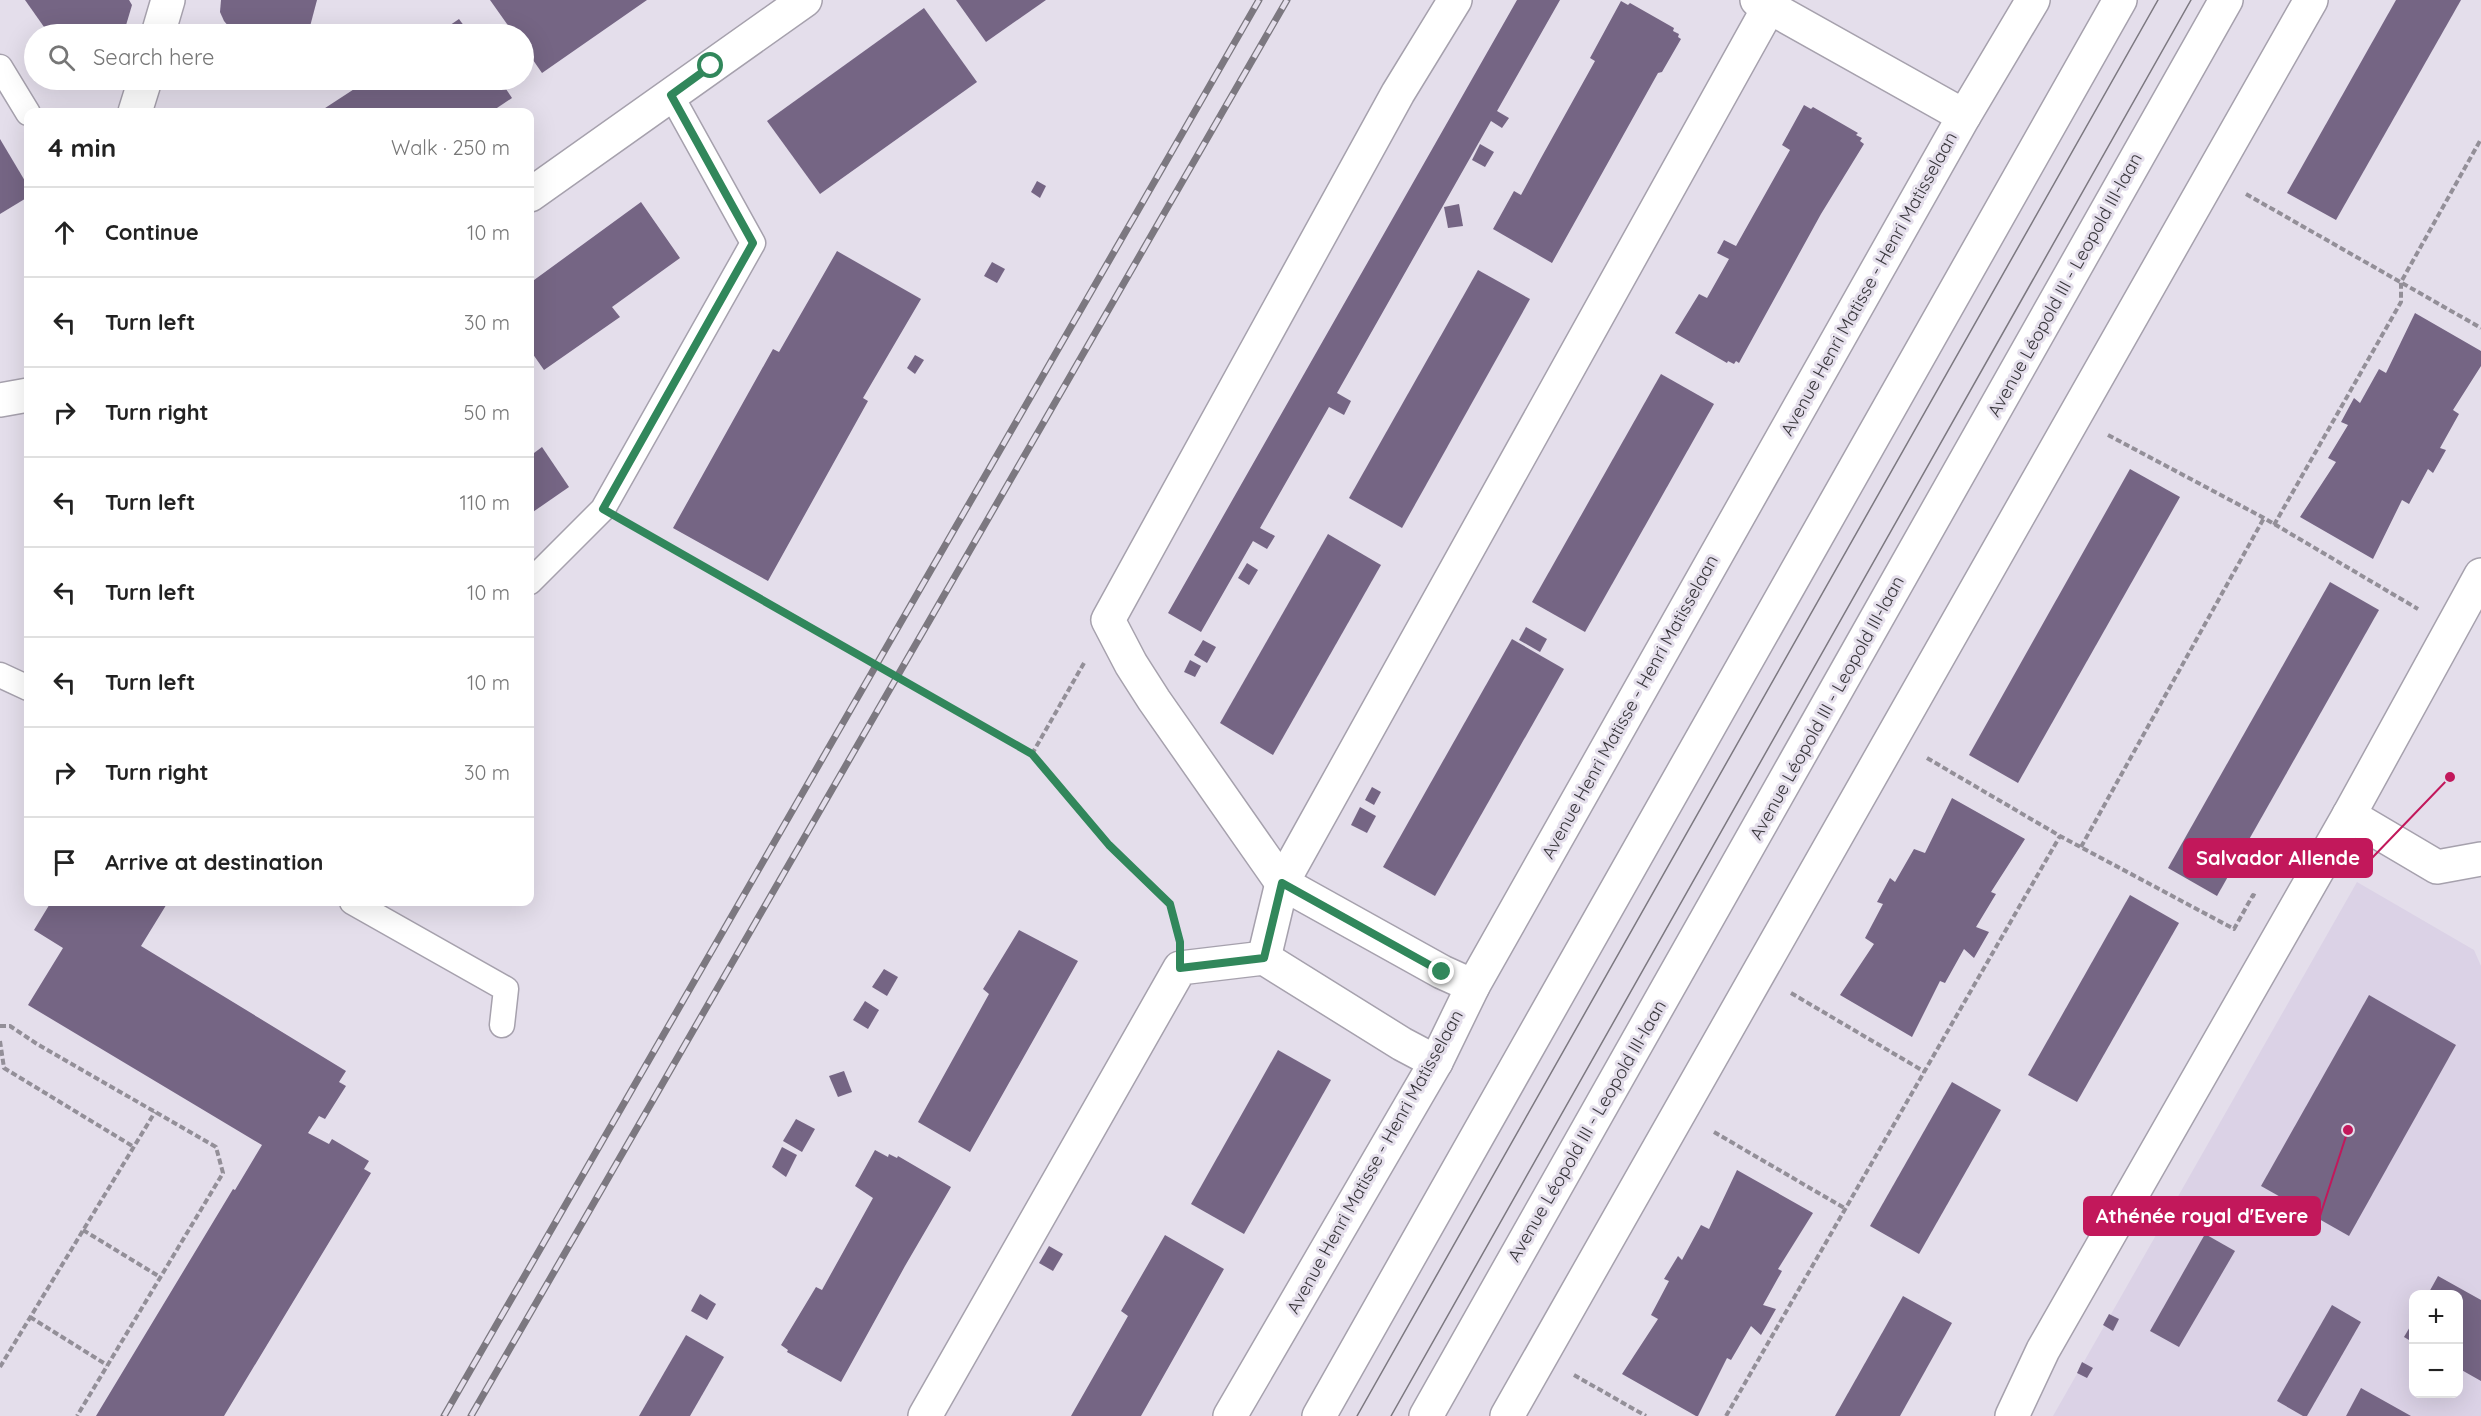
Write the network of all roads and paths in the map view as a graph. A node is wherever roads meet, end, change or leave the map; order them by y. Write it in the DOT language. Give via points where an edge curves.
graph roads {
  1 [pos="168,0"];
  2 [pos="805,0"];
  3 [pos="1455,0"];
  4 [pos="2033,0"];
  5 [pos="2120,0"];
  6 [pos="2226,0"];
  7 [pos="2311,0"];
  8 [pos="1763,3"];
  9 [pos="161,24"];
  10 [pos="0,67"];
  11 [pos="142,90"];
  12 [pos="671,95"];
  13 [pos="25,108"];
  14 [pos="136,108"];
  15 [pos="1964,116"];
  16 [pos="2481,139"];
  17 [pos="534,192"];
  18 [pos="2243,192"];
  19 [pos="2401,282"];
  20 [pos="2481,327"];
  21 [pos="24,396"];
  22 [pos="0,400"];
  23 [pos="2106,433"];
  24 [pos="603,509"];
  25 [pos="2264,518"];
  26 [pos="2274,525"];
  27 [pos="2481,575"];
  28 [pos="534,578"];
  29 [pos="2424,613"];
  30 [pos="0,675"];
  31 [pos="1073,684"];
  32 [pos="24,686"];
  33 [pos="1032,754"];
  34 [pos="1922,755"];
  35 [pos="2349,815"];
  36 [pos="2060,836"];
  37 [pos="2080,847"];
  38 [pos="2481,859"];
  39 [pos="1282,883"];
  40 [pos="359,906"];
  41 [pos="2292,915"];
  42 [pos="1264,958"];
  43 [pos="1180,968"];
  44 [pos="1473,986"];
  45 [pos="1790,993"];
  46 [pos="502,1025"];
  47 [pos="0,1026"];
  48 [pos="0,1041"];
  49 [pos="1436,1062"];
  50 [pos="1925,1072"];
  51 [pos="155,1112"];
  52 [pos="1711,1130"];
  53 [pos="134,1147"];
  54 [pos="1846,1209"];
  55 [pos="83,1230"];
  56 [pos="160,1277"];
  57 [pos="30,1317"];
  58 [pos="107,1365"];
  59 [pos="0,1367"];
  60 [pos="1571,1373"];
  61 [pos="77,1416"];
  62 [pos="925,1416"];
  63 [pos="1230,1416"];
  64 [pos="1320,1416"];
  65 [pos="1426,1416"];
  66 [pos="1507,1416"];
  67 [pos="1646,1416"];
  68 [pos="1726,1416"];
  69 [pos="2012,1416"];
  1 -- 9 [label="street"];
  2 -- 12 [label="street"];
  3 -- 39 [label="street" via="1398,93 1108,620 1154,700"];
  4 -- 15 [label="street, Avenue Henri Matisse - Henri Matisselaan"];
  5 -- 64 [label="street"];
  6 -- 65 [label="street, Avenue Léopold III - Leopold III-laan"];
  7 -- 66 [label="street"];
  8 -- 15 [label="street"];
  8 -- 39 [label="street"];
  10 -- 13 [label="lane"];
  11 -- 14 [label="street"];
  12 -- 17 [label="street"];
  12 -- 24 [label="lane" via="753,243"];
  15 -- 44 [label="street, Avenue Henri Matisse - Henri Matisselaan"];
  16 -- 19 [label="path"];
  18 -- 19 [label="path"];
  19 -- 20 [label="path"];
  19 -- 26 [label="path" via="2401,302"];
  21 -- 22 [label="street"];
  23 -- 25 [label="path"];
  24 -- 28 [label="lane"];
  24 -- 33 [label="path, bridge"];
  25 -- 26 [label="path"];
  25 -- 37 [label="path"];
  26 -- 29 [label="path"];
  27 -- 35 [label="street"];
  30 -- 32 [label="lane"];
  31 -- 33 [label="path"];
  33 -- 43 [label="path" via="1109,845 1170,904 1180,942"];
  34 -- 36 [label="path"];
  35 -- 38 [label="street" via="2437,867"];
  35 -- 41 [label="street"];
  36 -- 37 [label="path"];
  36 -- 50 [label="path"];
  37 -- 41 [label="path" via="2234,929 2253,895"];
  39 -- 42 [label="street"];
  39 -- 44 [label="street"];
  40 -- 46 [label="lane" via="506,989"];
  41 -- 69 [label="street" via="2043,1350"];
  42 -- 43 [label="street"];
  42 -- 49 [label="street"];
  43 -- 62 [label="street"];
  44 -- 49 [label="street, Avenue Henri Matisse - Henri Matisselaan"];
  45 -- 50 [label="path"];
  47 -- 51 [label="path" via="10,1026"];
  48 -- 53 [label="path" via="4,1068"];
  49 -- 63 [label="street, Avenue Henri Matisse - Henri Matisselaan"];
  50 -- 54 [label="path"];
  51 -- 53 [label="path"];
  51 -- 56 [label="path" via="216,1147 223,1173"];
  52 -- 54 [label="path"];
  53 -- 55 [label="path"];
  54 -- 68 [label="path"];
  55 -- 56 [label="path"];
  55 -- 57 [label="path"];
  56 -- 58 [label="path"];
  57 -- 58 [label="path"];
  57 -- 59 [label="path"];
  58 -- 61 [label="path"];
  60 -- 67 [label="path"];
}
